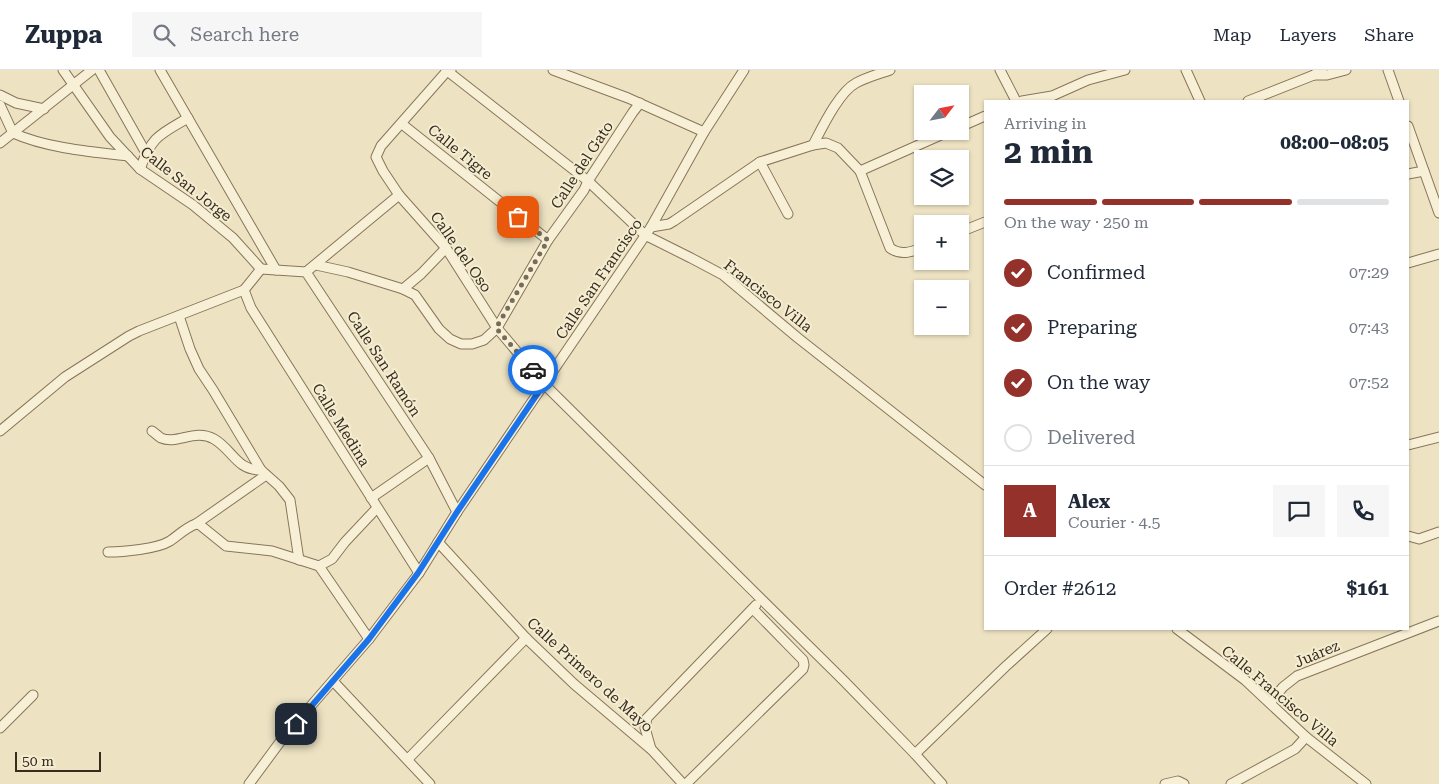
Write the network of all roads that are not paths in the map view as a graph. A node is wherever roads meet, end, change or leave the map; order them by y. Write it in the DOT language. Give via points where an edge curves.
graph roads {
  1 [pos="63,70"];
  2 [pos="92,70"];
  3 [pos="99,70"];
  4 [pos="160,70"];
  5 [pos="448,70"];
  6 [pos="552,70"];
  7 [pos="744,70"];
  8 [pos="890,70"];
  9 [pos="1000,70"];
  10 [pos="1095,70"];
  11 [pos="1126,70"];
  12 [pos="1186,70"];
  13 [pos="1346,70"];
  14 [pos="1388,70"];
  15 [pos="1318,73"];
  16 [pos="1088,80"];
  17 [pos="73,86"];
  18 [pos="0,95"];
  19 [pos="1015,100"];
  20 [pos="1028,100"];
  21 [pos="1200,100"];
  22 [pos="1250,100"];
  23 [pos="1399,100"];
  24 [pos="640,104"];
  25 [pos="0,105"];
  26 [pos="44,109"];
  27 [pos="984,116"];
  28 [pos="188,118"];
  29 [pos="969,123"];
  30 [pos="402,124"];
  31 [pos="1409,129"];
  32 [pos="704,132"];
  33 [pos="13,133"];
  34 [pos="930,140"];
  35 [pos="0,143"];
  36 [pos="813,145"];
  37 [pos="146,153"];
  38 [pos="128,156"];
  39 [pos="760,162"];
  40 [pos="140,168"];
  41 [pos="860,171"];
  42 [pos="1424,171"];
  43 [pos="1409,174"];
  44 [pos="588,181"];
  45 [pos="399,195"];
  46 [pos="1439,213"];
  47 [pos="788,214"];
  48 [pos="984,222"];
  49 [pos="652,227"];
  50 [pos="969,228"];
  51 [pos="645,235"];
  52 [pos="548,240"];
  53 [pos="262,247"];
  54 [pos="446,248"];
  55 [pos="914,250"];
  56 [pos="1439,254"];
  57 [pos="249,255"];
  58 [pos="1409,263"];
  59 [pos="316,265"];
  60 [pos="261,269"];
  61 [pos="276,270"];
  62 [pos="306,272"];
  63 [pos="403,288"];
  64 [pos="244,290"];
  65 [pos="179,316"];
  66 [pos="496,328"];
  67 [pos="544,384"];
  68 [pos="0,431"];
  69 [pos="152,431"];
  70 [pos="1439,437"];
  71 [pos="1409,445"];
  72 [pos="429,458"];
  73 [pos="263,472"];
  74 [pos="984,484"];
  75 [pos="371,498"];
  76 [pos="377,508"];
  77 [pos="457,512"];
  78 [pos="196,524"];
  79 [pos="1439,532"];
  80 [pos="1409,536"];
  81 [pos="438,542"];
  82 [pos="108,552"];
  83 [pos="299,560"];
  84 [pos="320,566"];
  85 [pos="418,573"];
  86 [pos="762,600"];
  87 [pos="753,609"];
  88 [pos="1439,621"];
  89 [pos="1046,630"];
  90 [pos="1178,630"];
  91 [pos="526,638"];
  92 [pos="369,639"];
  93 [pos="333,681"];
  94 [pos="33,694"];
  95 [pos="1270,704"];
  96 [pos="0,728"];
  97 [pos="1306,737"];
  98 [pos="652,750"];
  99 [pos="915,754"];
  100 [pos="408,759"];
  101 [pos="249,784"];
  102 [pos="430,784"];
  103 [pos="685,784"];
  104 [pos="942,784"];
  105 [pos="1165,784"];
  106 [pos="1184,784"];
  107 [pos="1231,784"];
  108 [pos="1366,784"];
  1 -- 17 [label="street, Calle San Jorge"];
  2 -- 17 [label="street"];
  3 -- 37 [label="street"];
  4 -- 28 [label="street"];
  5 -- 30 [label="street"];
  5 -- 44 [label="street, Francisco Villa"];
  6 -- 24 [label="street"];
  7 -- 32 [label="street, Calle San Francisco"];
  8 -- 36 [label="street" via="854,84 826,119"];
  9 -- 19 [label="street"];
  10 -- 16 [label="street"];
  11 -- 16 [label="street"];
  12 -- 21 [label="street"];
  13 -- 15 [label="street" via="1327,75"];
  14 -- 23 [label="street"];
  15 -- 22 [label="street"];
  16 -- 20 [label="street" via="1052,96"];
  17 -- 26 [label="street"];
  17 -- 38 [label="street, Calle San Jorge"];
  18 -- 26 [label="street" via="16,103"];
  24 -- 32 [label="street"];
  24 -- 44 [label="street, Calle del Gato"];
  25 -- 33 [label="street"];
  26 -- 33 [label="street"];
  27 -- 29 [label="street"];
  28 -- 37 [label="street" via="160,134"];
  28 -- 53 [label="street"];
  30 -- 45 [label="street, Calle del Oso" via="381,146 376,157"];
  30 -- 52 [label="street, Calle Tigre"];
  31 -- 42 [label="street"];
  32 -- 49 [label="street, Calle San Francisco"];
  33 -- 35 [label="street"];
  33 -- 38 [label="street" via="27,139"];
  34 -- 41 [label="street"];
  36 -- 39 [label="street"];
  36 -- 41 [label="street" via="826,143 838,148"];
  37 -- 40 [label="street"];
  38 -- 40 [label="street, Calle San Jorge"];
  39 -- 47 [label="street"];
  39 -- 49 [label="street" via="674,221"];
  40 -- 57 [label="street, Calle San Jorge" via="193,205"];
  41 -- 55 [label="street" via="890,248 902,254"];
  42 -- 43 [label="street"];
  42 -- 46 [label="street"];
  44 -- 51 [label="street, Francisco Villa"];
  44 -- 52 [label="street, Calle del Gato"];
  45 -- 54 [label="street, Calle del Oso"];
  45 -- 59 [label="street"];
  48 -- 50 [label="street"];
  49 -- 51 [label="street, Calle San Francisco"];
  51 -- 67 [label="street, Calle San Francisco"];
  51 -- 74 [label="street, Francisco Villa" via="722,275"];
  52 -- 66 [label="street, Calle del Gato"];
  53 -- 57 [label="street"];
  53 -- 61 [label="street"];
  54 -- 63 [label="street"];
  54 -- 66 [label="street, Calle del Oso"];
  56 -- 58 [label="street"];
  57 -- 60 [label="street, Calle San Jorge"];
  59 -- 62 [label="street"];
  59 -- 63 [label="street"];
  60 -- 61 [label="street"];
  60 -- 64 [label="street"];
  61 -- 62 [label="street"];
  62 -- 72 [label="street, Calle San Ramón"];
  63 -- 66 [label="street" via="415,295 439,329 461,344 484,340"];
  64 -- 65 [label="street"];
  64 -- 75 [label="street, Calle Medina" via="251,308"];
  65 -- 68 [label="street" via="139,331 65,376"];
  65 -- 73 [label="street" via="199,369"];
  66 -- 67 [label="street, Calle del Oso"];
  67 -- 77 [label="street, Calle San Francisco"];
  67 -- 86 [label="street, Calle del Oso"];
  69 -- 73 [label="street" via="163,439 197,434 214,438 239,463"];
  70 -- 71 [label="street"];
  72 -- 75 [label="street"];
  72 -- 77 [label="street, Calle San Ramón"];
  73 -- 78 [label="street"];
  73 -- 83 [label="street" via="290,500"];
  75 -- 76 [label="street, Calle Medina"];
  76 -- 84 [label="street" via="332,559"];
  76 -- 85 [label="street, Calle Medina"];
  77 -- 81 [label="street, Calle San Francisco"];
  78 -- 82 [label="street" via="168,543"];
  78 -- 83 [label="street" via="226,546 272,551"];
  79 -- 80 [label="street" via="1418,539"];
  81 -- 85 [label="street, Calle San Francisco"];
  81 -- 91 [label="street, Calle Primero de Mayo"];
  83 -- 84 [label="street"];
  84 -- 92 [label="street"];
  85 -- 92 [label="street, Calle San Francisco"];
  86 -- 87 [label="street"];
  86 -- 99 [label="street, Calle del Oso"];
  87 -- 98 [label="street" via="647,718 645,728"];
  87 -- 103 [label="street" via="803,660 803,669"];
  88 -- 95 [label="street, Juárez" via="1297,676"];
  89 -- 99 [label="street"];
  90 -- 95 [label="street, Calle Francisco Villa" via="1245,680"];
  91 -- 98 [label="street, Calle Primero de Mayo"];
  91 -- 100 [label="street"];
  92 -- 93 [label="street, Calle San Francisco"];
  93 -- 100 [label="street"];
  93 -- 101 [label="street, Calle San Francisco" via="283,738"];
  94 -- 96 [label="street"];
  95 -- 97 [label="street, Calle Francisco Villa"];
  97 -- 107 [label="street" via="1295,749"];
  97 -- 108 [label="street, Calle Francisco Villa"];
  98 -- 103 [label="street, Calle Primero de Mayo"];
  99 -- 104 [label="street, Calle del Oso"];
  100 -- 102 [label="street"];
  105 -- 106 [label="street" via="1178,781"];
}
